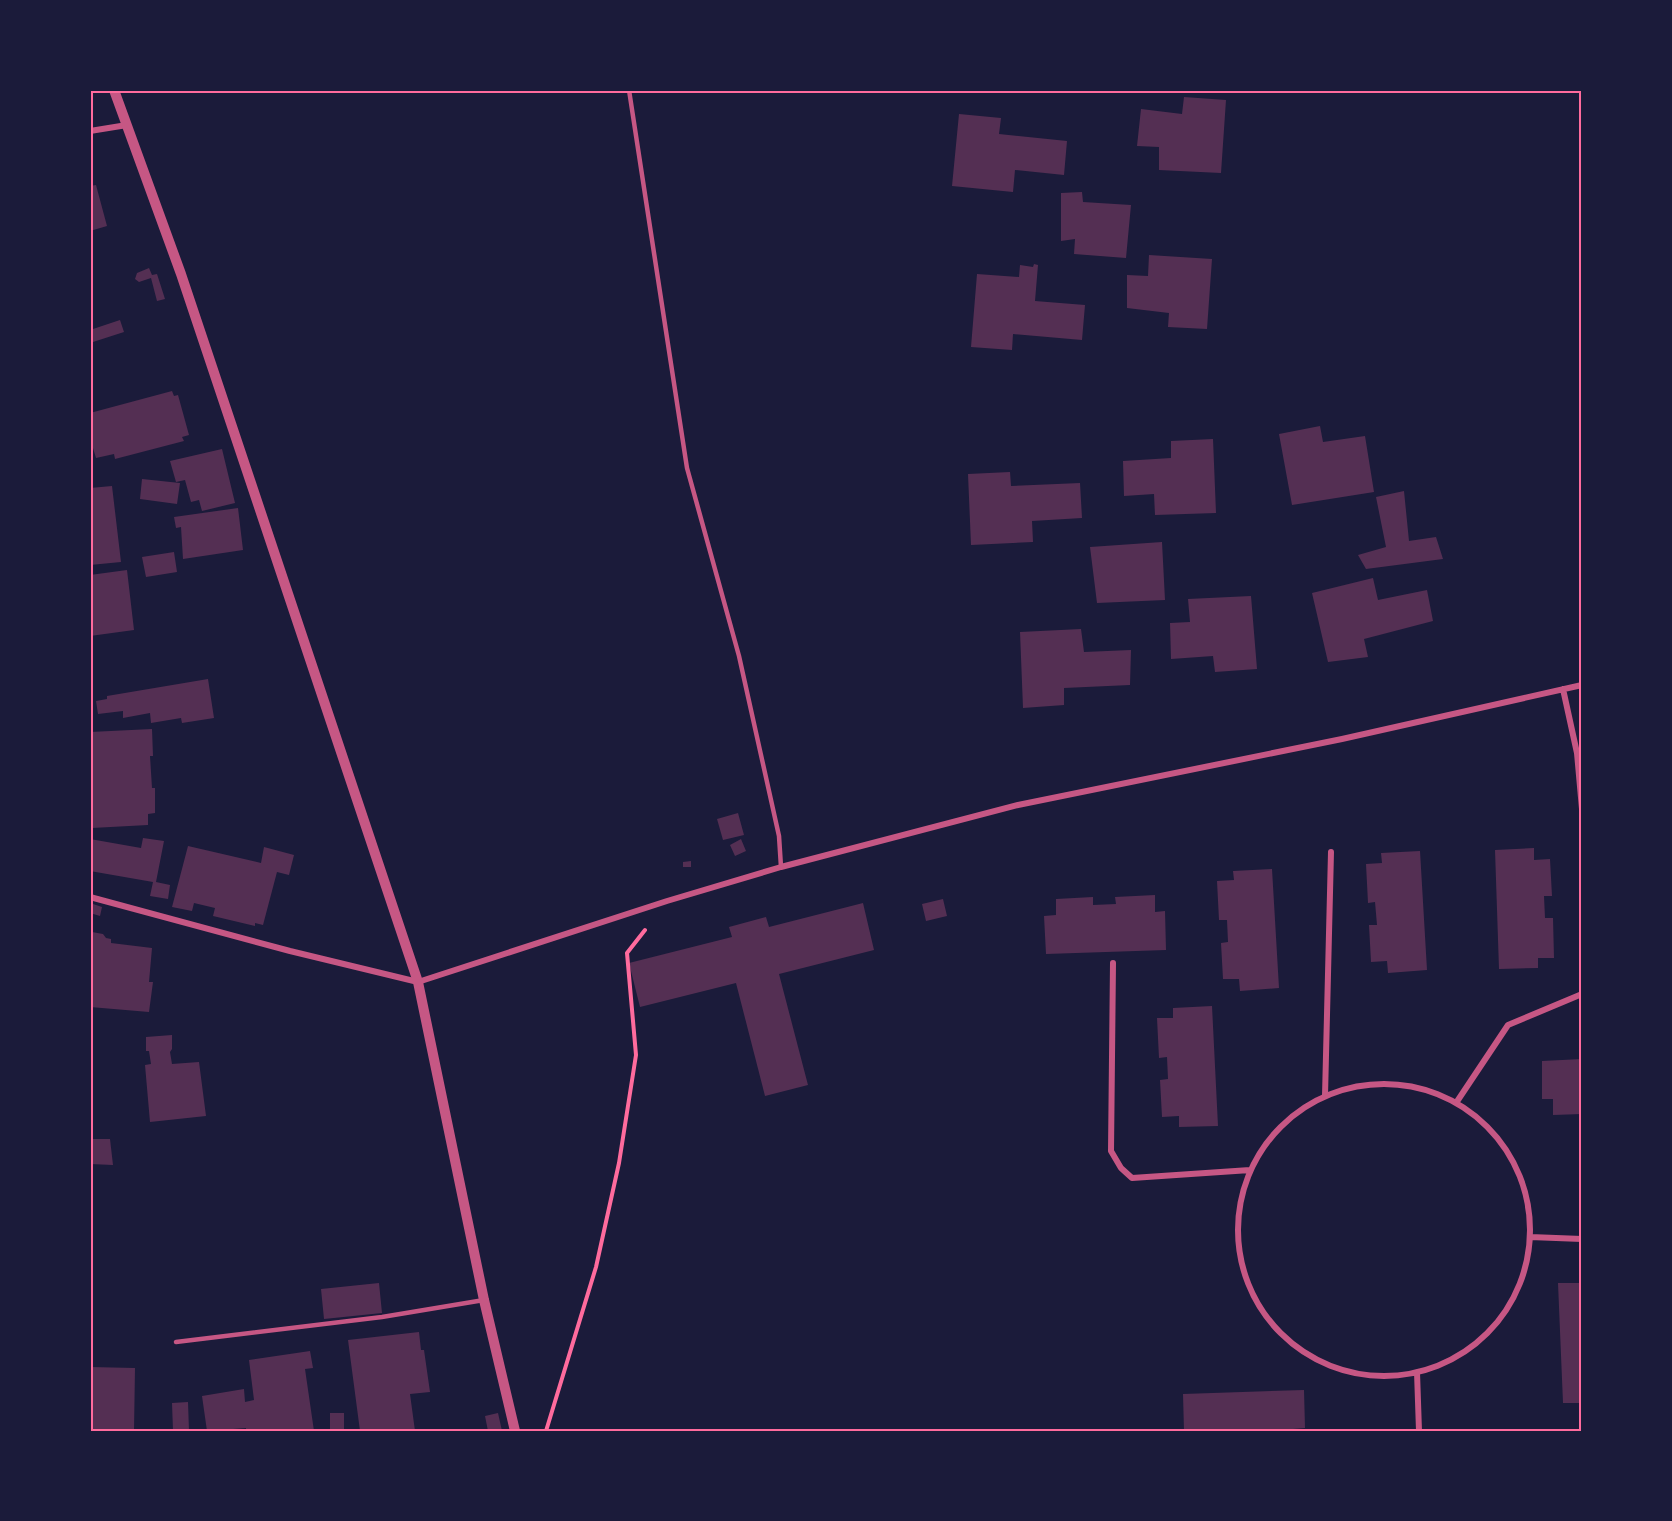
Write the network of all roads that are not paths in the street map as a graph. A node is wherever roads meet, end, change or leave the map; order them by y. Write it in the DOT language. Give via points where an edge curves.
graph roads {
  1 [pos="114,90"];
  2 [pos="629,90"];
  3 [pos="127,125"];
  4 [pos="90,131"];
  5 [pos="1582,685"];
  6 [pos="1563,689"];
  7 [pos="1582,809"];
  8 [pos="1330,852"];
  9 [pos="781,867"];
  10 [pos="90,897"];
  11 [pos="1113,963"];
  12 [pos="418,982"];
  13 [pos="1582,994"];
  14 [pos="1325,1096"];
  15 [pos="1456,1102"];
  16 [pos="1250,1170"];
  17 [pos="1530,1237"];
  18 [pos="1582,1239"];
  19 [pos="484,1300"];
  20 [pos="176,1342"];
  21 [pos="1417,1372"];
  22 [pos="515,1431"];
  23 [pos="1419,1431"];
  1 -- 3 [label="street"];
  2 -- 9 [label="lane" via="687,468 739,656 779,836"];
  3 -- 4 [label="street"];
  3 -- 12 [label="street" via="181,274"];
  5 -- 6 [label="street"];
  6 -- 7 [label="street" via="1577,753"];
  6 -- 9 [label="street" via="1018,805"];
  8 -- 14 [label="street"];
  9 -- 12 [label="street"];
  10 -- 12 [label="street"];
  11 -- 16 [label="street" via="1111,1151 1121,1168 1132,1178"];
  12 -- 19 [label="street"];
  13 -- 15 [label="street" via="1508,1025"];
  14 -- 15 [label="street" via="1360,1086 1405,1085"];
  14 -- 16 [label="street" via="1280,1126"];
  15 -- 17 [label="street" via="1491,1130 1512,1159 1525,1192"];
  16 -- 21 [label="street" via="1237,1222 1238,1249 1244,1275 1270,1322 1305,1352 1337,1368 1363,1374"];
  17 -- 18 [label="street"];
  17 -- 21 [label="street" via="1527,1264 1505,1312 1466,1350"];
  19 -- 20 [label="lane" via="382,1317"];
  19 -- 22 [label="street"];
  21 -- 23 [label="street"];
}
